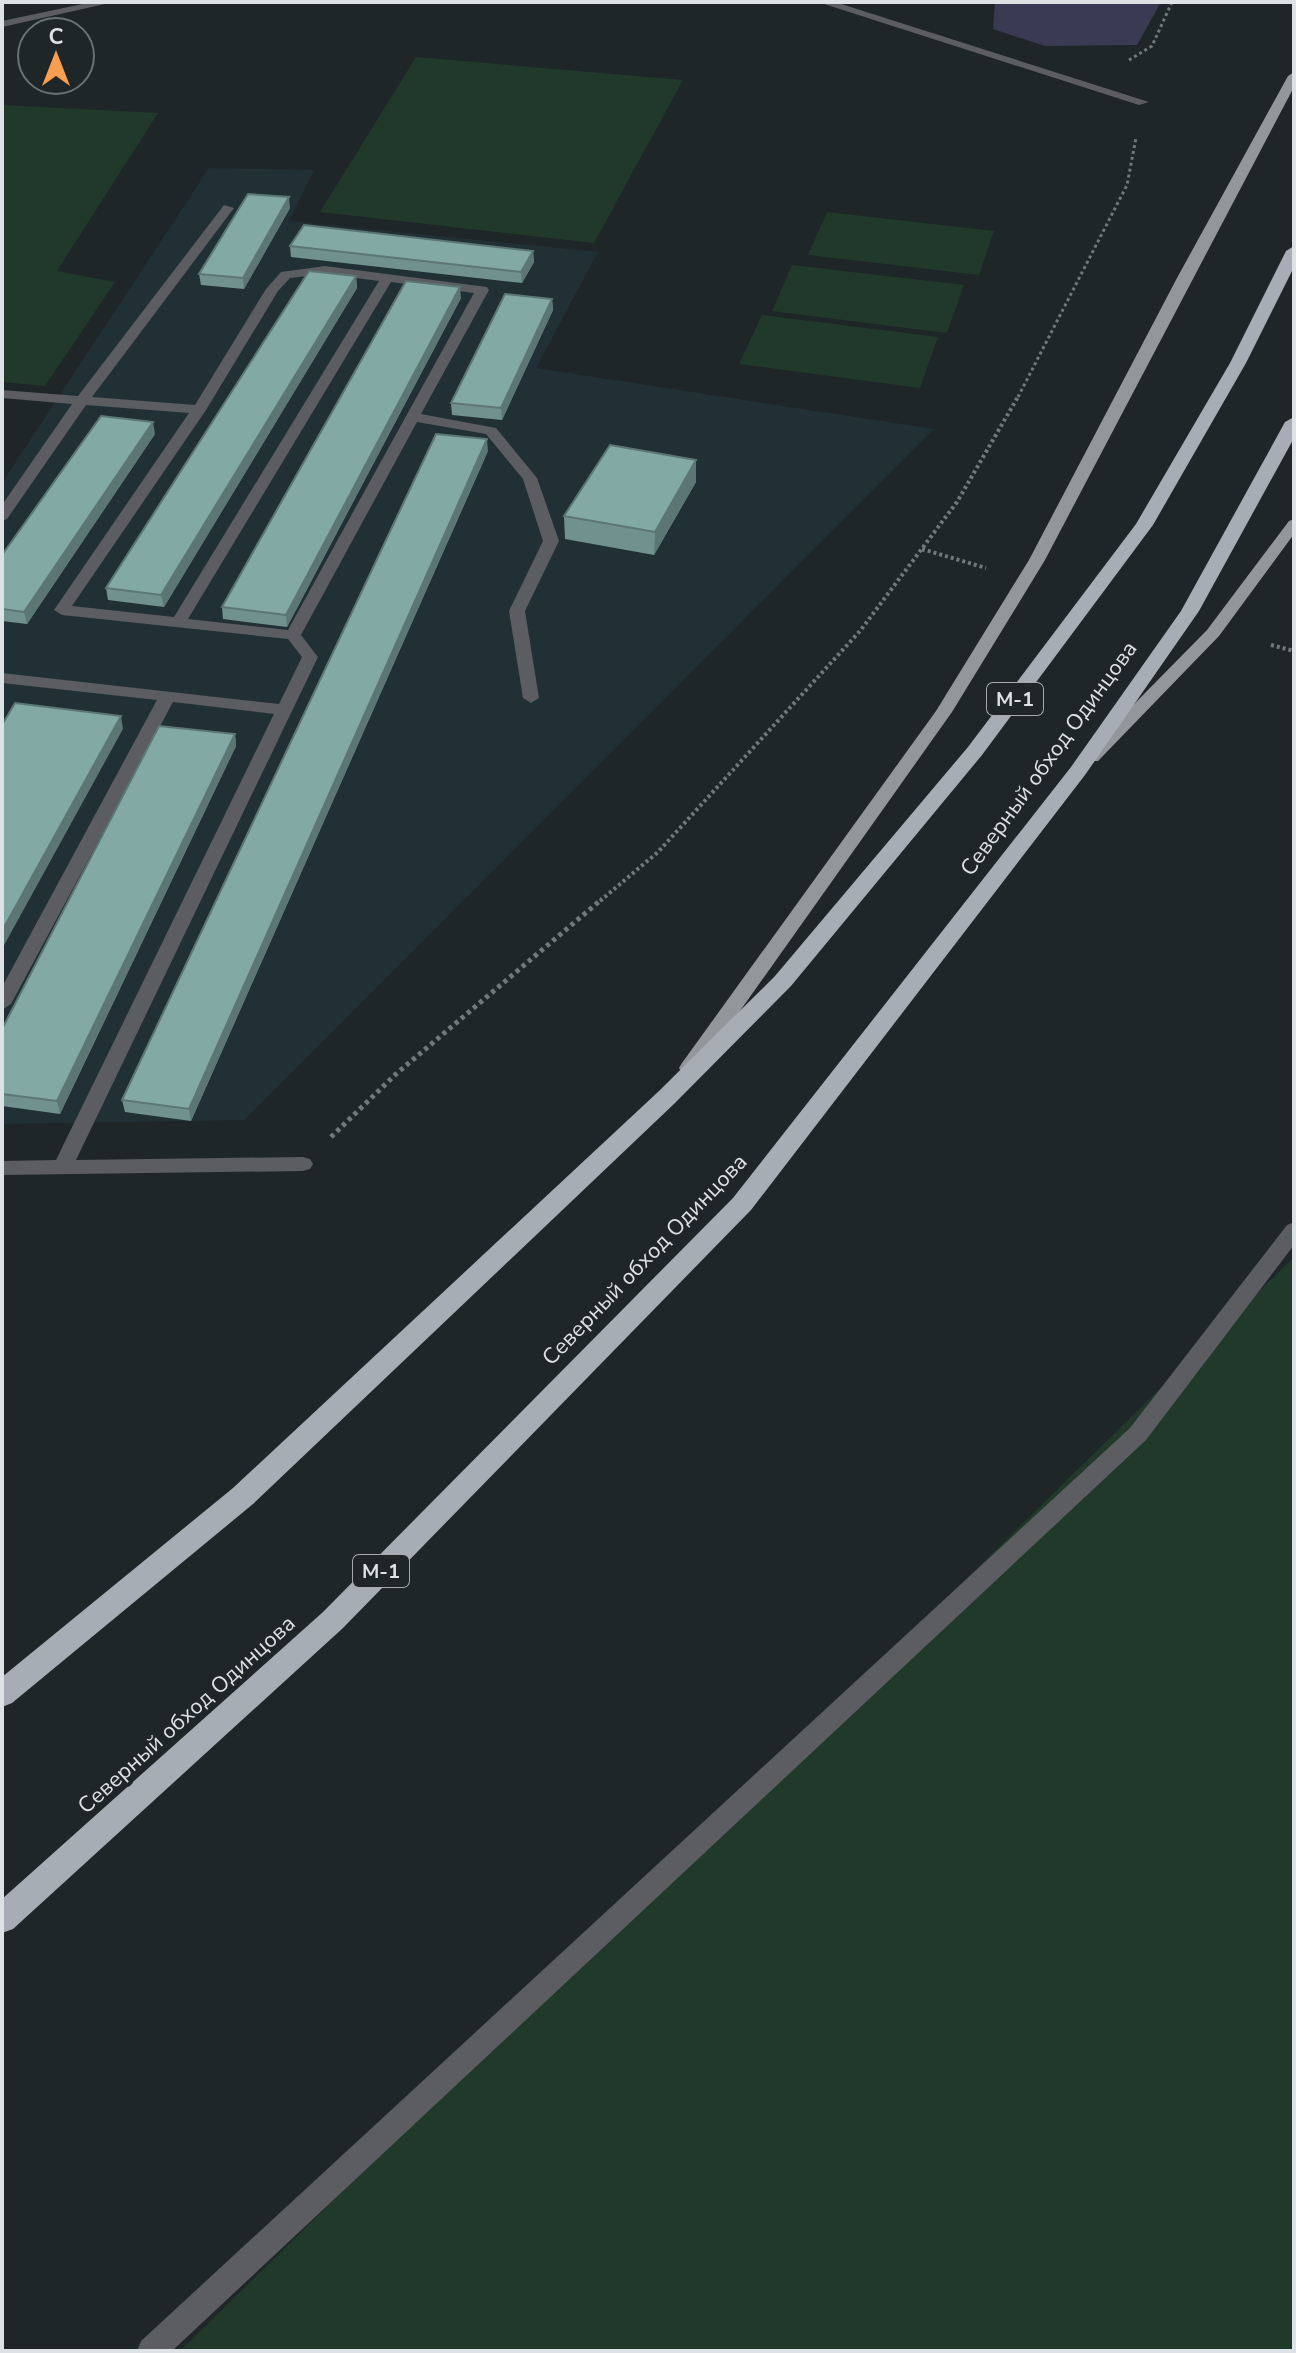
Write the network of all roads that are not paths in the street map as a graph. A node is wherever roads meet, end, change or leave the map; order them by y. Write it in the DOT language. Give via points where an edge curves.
graph roads {
  1 [pos="108,2"];
  2 [pos="824,2"];
  3 [pos="2,24"];
  4 [pos="1294,76"];
  5 [pos="1143,102"];
  6 [pos="228,208"];
  7 [pos="1294,251"];
  8 [pos="387,278"];
  9 [pos="2,394"];
  10 [pos="82,400"];
  11 [pos="199,410"];
  12 [pos="413,417"];
  13 [pos="1294,422"];
  14 [pos="2,516"];
  15 [pos="1294,524"];
  16 [pos="178,623"];
  17 [pos="293,635"];
  18 [pos="3,679"];
  19 [pos="168,696"];
  20 [pos="531,698"];
  21 [pos="285,710"];
  22 [pos="1078,771"];
  23 [pos="2,1004"];
  24 [pos="667,1097"];
  25 [pos="303,1164"];
  26 [pos="63,1167"];
  27 [pos="2,1168"];
  28 [pos="1294,1230"];
  29 [pos="2,1694"];
  30 [pos="2,1919"];
  31 [pos="151,2351"];
  1 -- 3 [label="lane"];
  2 -- 5 [label="lane"];
  4 -- 24 [label="main road" via="1037,560 960,687"];
  6 -- 10 [label="lane"];
  7 -- 24 [label="highway, М-1" via="1238,363 1144,525 1086,606 975,751 783,981"];
  8 -- 11 [label="lane" via="325,270 286,275"];
  8 -- 12 [label="lane" via="482,290"];
  8 -- 16 [label="lane"];
  9 -- 10 [label="lane"];
  10 -- 11 [label="lane"];
  10 -- 14 [label="lane"];
  11 -- 16 [label="lane" via="62,610"];
  12 -- 17 [label="lane"];
  12 -- 20 [label="lane" via="491,431 530,478 551,541 517,611"];
  13 -- 22 [label="highway, Северный обход Одинцова / М-1" via="1190,611"];
  15 -- 22 [label="main road" via="1213,633"];
  16 -- 17 [label="lane"];
  17 -- 21 [label="lane" via="310,657"];
  18 -- 19 [label="lane"];
  19 -- 21 [label="lane"];
  19 -- 23 [label="lane"];
  21 -- 26 [label="lane"];
  22 -- 30 [label="highway, Северный обход Одинцова / М-1" via="742,1204 333,1620"];
  24 -- 29 [label="highway, М-1" via="243,1496"];
  25 -- 26 [label="lane"];
  26 -- 27 [label="lane"];
  28 -- 31 [label="lane" via="1138,1434"];
}
